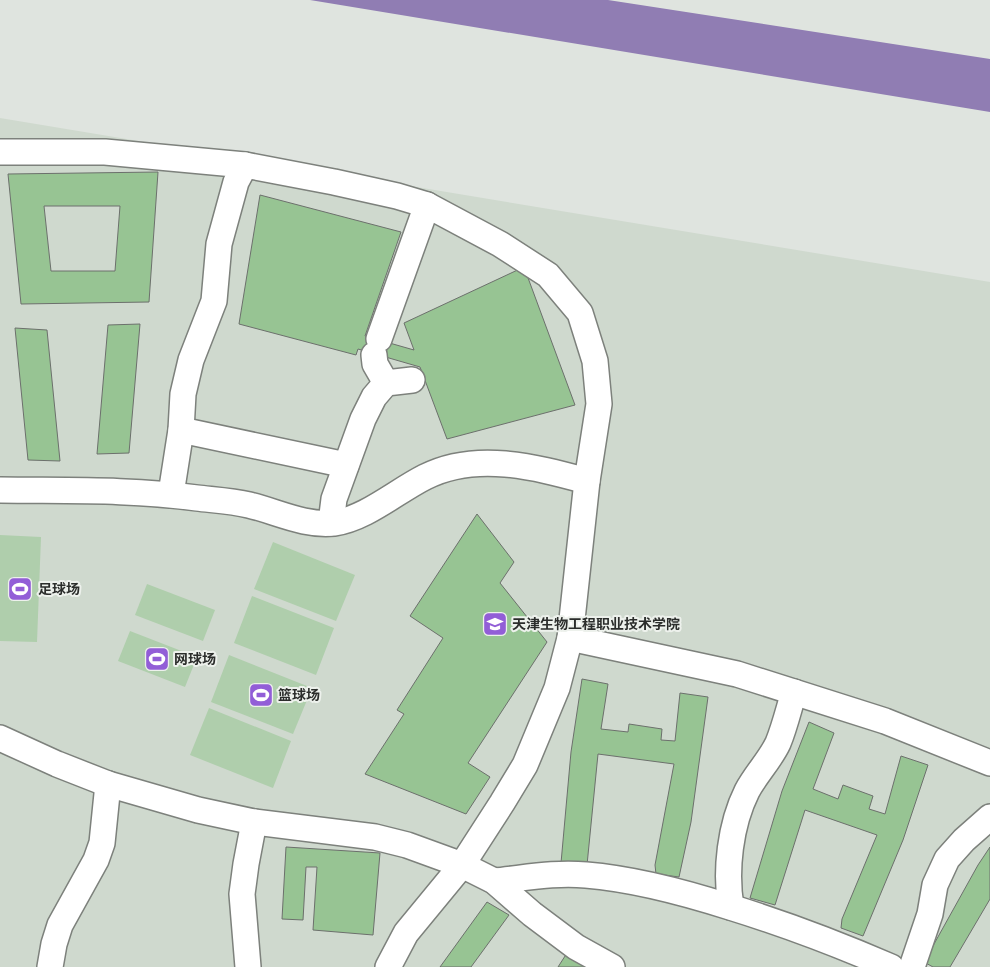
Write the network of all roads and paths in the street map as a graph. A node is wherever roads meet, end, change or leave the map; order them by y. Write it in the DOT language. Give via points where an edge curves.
graph roads {
  1 [pos="0,152"];
  2 [pos="244,165"];
  3 [pos="427,206"];
  4 [pos="412,380"];
  5 [pos="386,384"];
  6 [pos="181,430"];
  7 [pos="346,465"];
  8 [pos="587,481"];
  9 [pos="0,490"];
  10 [pos="171,494"];
  11 [pos="331,523"];
  12 [pos="570,638"];
  13 [pos="794,692"];
  14 [pos="0,738"];
  15 [pos="990,763"];
  16 [pos="108,784"];
  17 [pos="990,817"];
  18 [pos="254,822"];
  19 [pos="462,865"];
  20 [pos="494,881"];
  21 [pos="731,907"];
  22 [pos="50,967"];
  23 [pos="248,967"];
  24 [pos="388,967"];
  25 [pos="612,967"];
  26 [pos="891,967"];
  27 [pos="912,967"];
  1 -- 2 [label="lane" via="105,152"];
  2 -- 3 [label="lane" via="397,196"];
  2 -- 6 [label="lane" via="224,221 214,302 185,386"];
  3 -- 5 [label="lane" via="377,347 376,364"];
  3 -- 8 [label="lane" via="500,244 548,275 580,313 595,361 599,404"];
  4 -- 5 [label="lane"];
  5 -- 7 [label="lane" via="374,397"];
  6 -- 7 [label="lane"];
  6 -- 10 [label="lane"];
  7 -- 11 [label="lane" via="334,500"];
  8 -- 11 [label="lane" via="540,468 468,463 426,477 363,514"];
  8 -- 12 [label="lane"];
  9 -- 10 [label="lane"];
  10 -- 11 [label="lane" via="248,505 308,523"];
  12 -- 13 [label="lane" via="737,674"];
  12 -- 19 [label="lane" via="558,688 525,765"];
  13 -- 15 [label="lane" via="884,721"];
  13 -- 21 [label="lane" via="778,742 747,791 735,822 728,891"];
  14 -- 16 [label="lane"];
  16 -- 18 [label="lane"];
  16 -- 22 [label="lane" via="102,844 60,925"];
  17 -- 27 [label="lane" via="947,859 935,885 930,914"];
  18 -- 19 [label="lane" via="375,837"];
  18 -- 23 [label="lane" via="242,894"];
  19 -- 20 [label="lane"];
  19 -- 24 [label="lane" via="406,933"];
  20 -- 21 [label="lane" via="553,874 585,875 665,888"];
  20 -- 25 [label="lane" via="569,941"];
  21 -- 26 [label="lane" via="788,925"];
}
